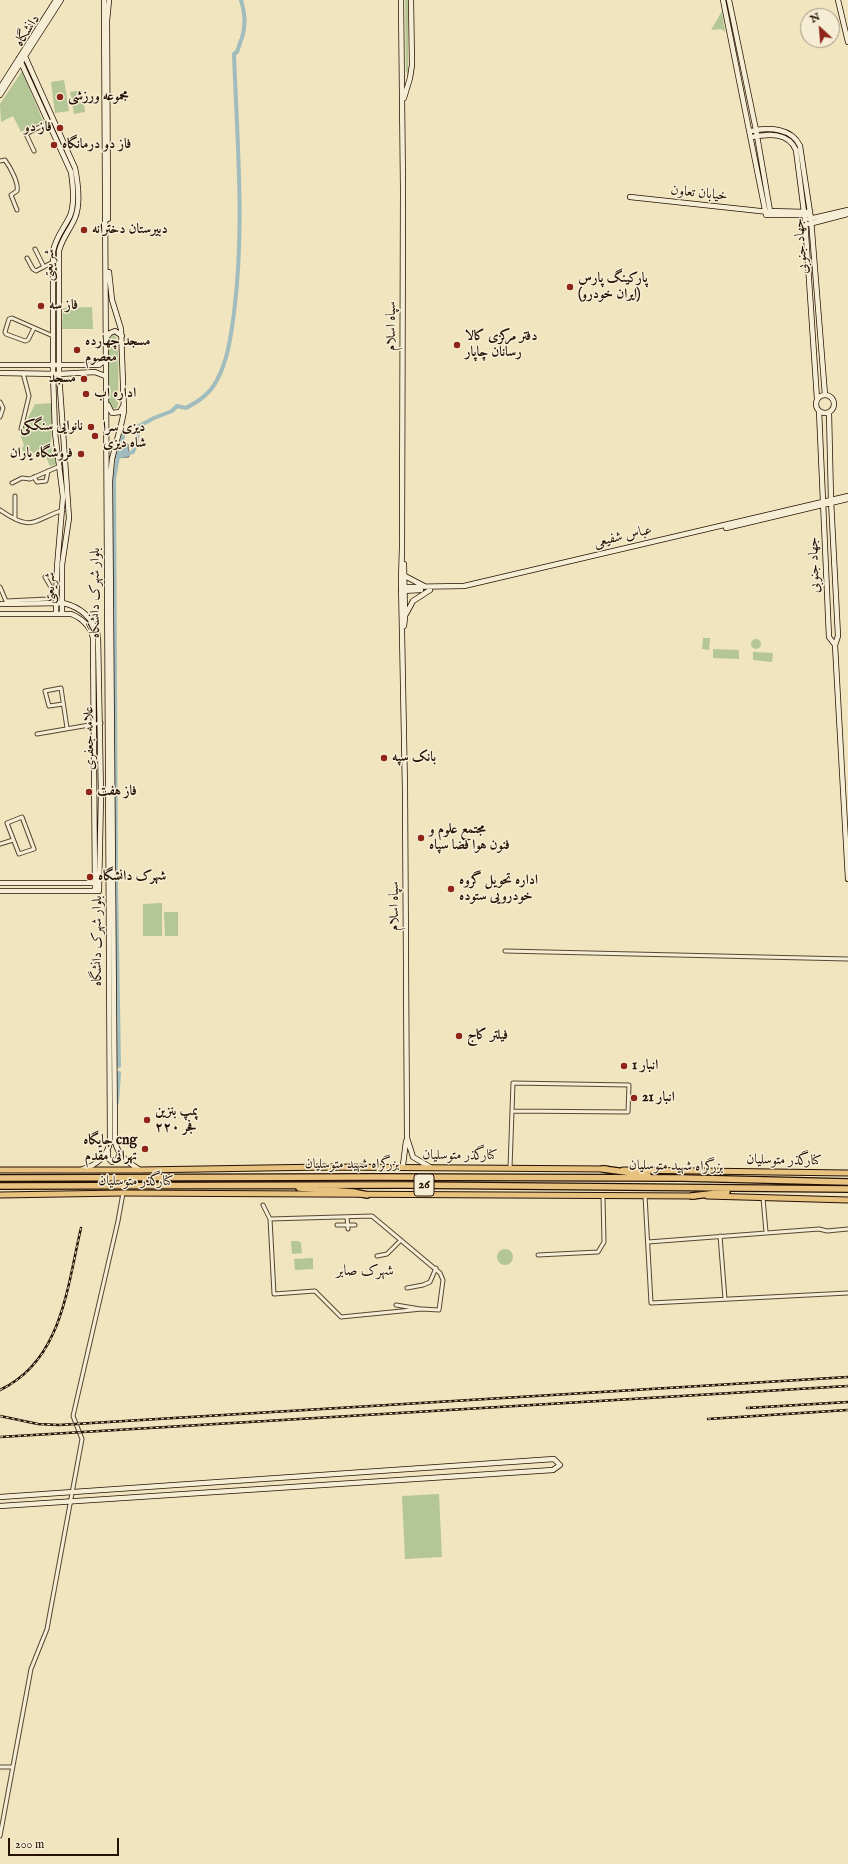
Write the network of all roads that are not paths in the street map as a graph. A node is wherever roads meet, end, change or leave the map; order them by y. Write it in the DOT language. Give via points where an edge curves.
graph roads {
  1 [pos="56,0"];
  2 [pos="61,0"];
  3 [pos="104,0"];
  4 [pos="109,0"];
  5 [pos="401,0"];
  6 [pos="411,0"];
  7 [pos="723,0"];
  8 [pos="729,0"];
  9 [pos="838,0"];
  10 [pos="848,42"];
  11 [pos="24,54"];
  12 [pos="20,60"];
  13 [pos="0,88"];
  14 [pos="0,95"];
  15 [pos="402,103"];
  16 [pos="51,122"];
  17 [pos="756,130"];
  18 [pos="750,131"];
  19 [pos="754,137"];
  20 [pos="34,151"];
  21 [pos="0,160"];
  22 [pos="630,197"];
  23 [pos="17,210"];
  24 [pos="848,210"];
  25 [pos="768,212"];
  26 [pos="848,214"];
  27 [pos="808,218"];
  28 [pos="35,249"];
  29 [pos="27,258"];
  30 [pos="53,262"];
  31 [pos="44,267"];
  32 [pos="34,328"];
  33 [pos="53,336"];
  34 [pos="122,336"];
  35 [pos="106,341"];
  36 [pos="105,360"];
  37 [pos="0,364"];
  38 [pos="52,365"];
  39 [pos="60,365"];
  40 [pos="0,373"];
  41 [pos="23,373"];
  42 [pos="52,373"];
  43 [pos="59,374"];
  44 [pos="105,376"];
  45 [pos="826,395"];
  46 [pos="817,399"];
  47 [pos="106,401"];
  48 [pos="0,402"];
  49 [pos="123,404"];
  50 [pos="819,411"];
  51 [pos="828,412"];
  52 [pos="0,417"];
  53 [pos="21,429"];
  54 [pos="55,433"];
  55 [pos="63,434"];
  56 [pos="60,466"];
  57 [pos="48,471"];
  58 [pos="34,477"];
  59 [pos="12,483"];
  60 [pos="15,496"];
  61 [pos="848,496"];
  62 [pos="848,500"];
  63 [pos="831,502"];
  64 [pos="824,503"];
  65 [pos="0,510"];
  66 [pos="63,510"];
  67 [pos="15,519"];
  68 [pos="402,548"];
  69 [pos="405,576"];
  70 [pos="45,577"];
  71 [pos="0,587"];
  72 [pos="403,589"];
  73 [pos="430,589"];
  74 [pos="56,603"];
  75 [pos="63,603"];
  76 [pos="0,604"];
  77 [pos="62,613"];
  78 [pos="0,614"];
  79 [pos="56,614"];
  80 [pos="405,618"];
  81 [pos="403,632"];
  82 [pos="835,645"];
  83 [pos="64,704"];
  84 [pos="94,724"];
  85 [pos="101,724"];
  86 [pos="67,728"];
  87 [pos="37,734"];
  88 [pos="13,840"];
  89 [pos="0,844"];
  90 [pos="848,879"];
  91 [pos="0,883"];
  92 [pos="97,883"];
  93 [pos="0,891"];
  94 [pos="505,951"];
  95 [pos="848,959"];
  96 [pos="112,1070"];
  97 [pos="512,1111"];
  98 [pos="407,1138"];
  99 [pos="108,1152"];
  100 [pos="120,1154"];
  101 [pos="399,1168"];
  102 [pos="432,1168"];
  103 [pos="510,1168"];
  104 [pos="603,1169"];
  105 [pos="80,1170"];
  106 [pos="140,1170"];
  107 [pos="0,1171"];
  108 [pos="846,1174"];
  109 [pos="0,1178"];
  110 [pos="682,1178"];
  111 [pos="848,1182"];
  112 [pos="281,1185"];
  113 [pos="0,1186"];
  114 [pos="752,1189"];
  115 [pos="848,1189"];
  116 [pos="123,1193"];
  117 [pos="0,1195"];
  118 [pos="367,1195"];
  119 [pos="603,1195"];
  120 [pos="645,1196"];
  121 [pos="692,1196"];
  122 [pos="848,1196"];
  123 [pos="763,1198"];
  124 [pos="798,1199"];
  125 [pos="848,1200"];
  126 [pos="263,1205"];
  127 [pos="347,1217"];
  128 [pos="270,1219"];
  129 [pos="338,1225"];
  130 [pos="355,1225"];
  131 [pos="348,1227"];
  132 [pos="848,1229"];
  133 [pos="766,1232"];
  134 [pos="720,1236"];
  135 [pos="401,1240"];
  136 [pos="648,1242"];
  137 [pos="538,1255"];
  138 [pos="377,1256"];
  139 [pos="436,1268"];
  140 [pos="407,1288"];
  141 [pos="848,1293"];
  142 [pos="725,1299"];
  143 [pos="396,1305"];
  144 [pos="422,1309"];
  145 [pos="454,1466"];
  146 [pos="455,1476"];
  147 [pos="241,1481"];
  148 [pos="242,1490"];
  149 [pos="74,1492"];
  150 [pos="0,1497"];
  151 [pos="71,1502"];
  152 [pos="0,1506"];
  153 [pos="12,1766"];
  154 [pos="0,1767"];
  155 [pos="0,1836"];
  1 -- 11 [label="street, دانشگاه"];
  2 -- 11 [label="street, دانشگاه"];
  3 -- 35 [label="street, بلوار شهرک دانشگاه"];
  4 -- 34 [label="street, بلوار شهرک دانشگاه" via="109,275 112,300"];
  5 -- 15 [label="street, سپاه اسلام"];
  6 -- 15 [label="street, سپاه اسلام" via="412,66"];
  7 -- 18 [label="street"];
  8 -- 17 [label="street"];
  9 -- 10 [label="street"];
  11 -- 12 [label="street, دانشگاه"];
  11 -- 16 [label="street, شریعتی"];
  12 -- 13 [label="street, دانشگاه"];
  12 -- 14 [label="street, دانشگاه"];
  12 -- 16 [label="street, شریعتی"];
  15 -- 68 [label="street, سپاه اسلام"];
  16 -- 20 [label="street" via="26,134"];
  16 -- 30 [label="street, شریعتی" via="73,183 70,216 54,243"];
  16 -- 39 [label="street, شریعتی" via="75,168 78,187 75,217 59,251"];
  17 -- 18 [label="street"];
  17 -- 19 [label="street"];
  17 -- 27 [label="street, جهاد جنوبی" via="783,131 797,139 800,146"];
  18 -- 19 [label="street"];
  19 -- 25 [label="street"];
  19 -- 27 [label="street, جهاد جنوبی" via="781,136 793,143"];
  21 -- 23 [label="street" via="5,160 8,164 17,185 17,191 11,195"];
  22 -- 25 [label="street, خیابان تعاون"];
  24 -- 27 [label="street"];
  25 -- 27 [label="street, جهاد جنوبی" via="766,215"];
  26 -- 27 [label="street"];
  27 -- 45 [label="street, جهاد جنوبی"];
  27 -- 46 [label="street, جهاد جنوبی"];
  28 -- 31 [label="street"];
  29 -- 31 [label="street" via="36,272"];
  30 -- 31 [label="street"];
  30 -- 33 [label="street, شریعتی"];
  32 -- 32 [label="street" via="12,318 9,319 4,332 25,341"];
  32 -- 33 [label="street"];
  33 -- 38 [label="street, شریعتی"];
  34 -- 35 [label="street" via="112,332 107,335"];
  34 -- 49 [label="street, بلوار شهرک دانشگاه"];
  35 -- 36 [label="street, بلوار شهرک دانشگاه"];
  36 -- 39 [label="street" via="98,365"];
  36 -- 44 [label="street, بلوار شهرک دانشگاه"];
  37 -- 38 [label="street"];
  38 -- 39 [label="street"];
  38 -- 42 [label="street, شریعتی"];
  39 -- 43 [label="street, شریعتی"];
  40 -- 41 [label="street"];
  41 -- 42 [label="street"];
  41 -- 53 [label="street" via="29,396"];
  42 -- 43 [label="street"];
  42 -- 54 [label="street, شریعتی"];
  43 -- 44 [label="street" via="95,372"];
  43 -- 55 [label="street, شریعتی"];
  44 -- 47 [label="street, بلوار شهرک دانشگاه"];
  45 -- 46 [label="street"];
  45 -- 51 [label="street" via="834,402"];
  46 -- 50 [label="street" via="816,407"];
  47 -- 49 [label="street" via="114,413 120,412"];
  47 -- 96 [label="street, بلوار شهرک دانشگاه"];
  48 -- 52 [label="street" via="3,408"];
  49 -- 96 [label="street, بلوار شهرک دانشگاه" via="110,481"];
  50 -- 51 [label="street"];
  50 -- 64 [label="street, جهاد جنوبی"];
  51 -- 63 [label="street, جهاد جنوبی"];
  54 -- 55 [label="street"];
  54 -- 56 [label="street, شریعتی"];
  55 -- 75 [label="street, شریعتی" via="69,518 62,564"];
  56 -- 57 [label="street"];
  56 -- 66 [label="street, شریعتی"];
  57 -- 58 [label="street"];
  57 -- 58 [label="street" via="46,481 37,482"];
  58 -- 59 [label="street" via="22,478"];
  60 -- 67 [label="street"];
  61 -- 63 [label="street, عباس شفیعی"];
  62 -- 63 [label="street, عباس شفیعی"];
  63 -- 64 [label="street, عباس شفیعی"];
  63 -- 82 [label="street, جهاد جنوبی" via="838,636"];
  64 -- 73 [label="street, عباس شفیعی" via="464,587"];
  64 -- 82 [label="street, جهاد جنوبی" via="829,637"];
  65 -- 67 [label="street"];
  66 -- 67 [label="street" via="30,524"];
  66 -- 74 [label="street, شریعتی"];
  68 -- 69 [label="street, سپاه اسلام"];
  68 -- 72 [label="street, سپاه اسلام"];
  69 -- 72 [label="street, سپاه اسلام"];
  69 -- 73 [label="street"];
  70 -- 71 [label="street" via="52,589 51,597 48,599 6,601"];
  72 -- 73 [label="street, عباس شفیعی"];
  72 -- 80 [label="street, سپاه اسلام"];
  72 -- 81 [label="street, سپاه اسلام"];
  73 -- 80 [label="street" via="413,601"];
  74 -- 75 [label="street"];
  74 -- 76 [label="street"];
  74 -- 79 [label="street, شریعتی"];
  75 -- 77 [label="street, شریعتی"];
  75 -- 85 [label="street, علامه جعفری" via="79,608 96,627"];
  77 -- 79 [label="street"];
  77 -- 84 [label="street, علامه جعفری" via="78,616 92,632"];
  78 -- 79 [label="street"];
  80 -- 81 [label="street, سپاه اسلام"];
  81 -- 98 [label="street, سپاه اسلام"];
  82 -- 90 [label="street, جهاد جنوبی"];
  83 -- 83 [label="street" via="61,688 45,691 49,706"];
  83 -- 86 [label="street"];
  84 -- 85 [label="street"];
  84 -- 86 [label="street"];
  84 -- 92 [label="street, علامه جعفری"];
  85 -- 92 [label="street, علامه جعفری"];
  86 -- 87 [label="street"];
  88 -- 88 [label="street" via="7,823 22,817 34,848 19,854"];
  88 -- 89 [label="street"];
  91 -- 92 [label="street"];
  92 -- 93 [label="street, علامه جعفری" via="97,891"];
  94 -- 95 [label="street"];
  96 -- 99 [label="street, بلوار شهرک دانشگاه"];
  96 -- 100 [label="street, بلوار شهرک دانشگاه" via="115,1142"];
  97 -- 97 [label="street" via="513,1084 629,1085 628,1112"];
  97 -- 103 [label="street"];
  98 -- 101 [label="street" via="403,1165"];
  98 -- 102 [label="street, سپاه اسلام" via="413,1157"];
  99 -- 100 [label="street" via="108,1158 112,1162 117,1160"];
  99 -- 105 [label="street" via="97,1162"];
  100 -- 106 [label="street"];
  101 -- 102 [label="main road, کنارگذر متوسلیان"];
  101 -- 106 [label="main road, کنارگذر متوسلیان" via="225,1167"];
  102 -- 103 [label="main road, کنارگذر متوسلیان"];
  103 -- 104 [label="main road, کنارگذر متوسلیان"];
  104 -- 108 [label="main road, کنارگذر متوسلیان"];
  104 -- 110 [label="highway"];
  105 -- 106 [label="main road, کنارگذر متوسلیان"];
  105 -- 107 [label="main road, کنارگذر متوسلیان"];
  109 -- 110 [label="highway, بزرگراه شهید متوسلیان"];
  110 -- 111 [label="highway, بزرگراه شهید متوسلیان"];
  112 -- 113 [label="highway, بزرگراه شهید متوسلیان / 26"];
  112 -- 114 [label="highway, بزرگراه شهید متوسلیان / 26"];
  112 -- 118 [label="highway"];
  114 -- 115 [label="highway, بزرگراه شهید متوسلیان / 26"];
  114 -- 121 [label="highway"];
  116 -- 117 [label="main road, کنارگذر متوسلیان"];
  116 -- 118 [label="main road, کنارگذر متوسلیان"];
  116 -- 149 [label="street" via="73,1416 82,1439"];
  118 -- 119 [label="main road, کنارگذر متوسلیان"];
  119 -- 120 [label="main road, کنارگذر متوسلیان"];
  119 -- 137 [label="street" via="604,1242 598,1252"];
  120 -- 121 [label="main road, کنارگذر متوسلیان"];
  120 -- 136 [label="street"];
  121 -- 123 [label="main road, کنارگذر متوسلیان"];
  122 -- 124 [label="main road"];
  123 -- 124 [label="main road, کنارگذر متوسلیان"];
  123 -- 133 [label="street"];
  124 -- 125 [label="main road, کنارگذر متوسلیان"];
  126 -- 128 [label="street"];
  127 -- 128 [label="street"];
  127 -- 131 [label="street"];
  127 -- 135 [label="street" via="372,1216"];
  128 -- 144 [label="street" via="274,1294 315,1291 341,1317"];
  129 -- 131 [label="street"];
  130 -- 131 [label="street"];
  132 -- 133 [label="street"];
  133 -- 134 [label="street"];
  134 -- 136 [label="street"];
  134 -- 142 [label="street"];
  135 -- 138 [label="street" via="387,1254"];
  135 -- 139 [label="street"];
  136 -- 142 [label="street" via="652,1303"];
  139 -- 140 [label="street" via="430,1282"];
  139 -- 144 [label="street" via="443,1280 439,1310"];
  141 -- 142 [label="street"];
  143 -- 144 [label="street"];
  145 -- 146 [label="street"];
  145 -- 146 [label="street" via="554,1459 560,1465 552,1470"];
  145 -- 147 [label="street"];
  146 -- 148 [label="street"];
  147 -- 148 [label="street"];
  147 -- 149 [label="street"];
  148 -- 151 [label="street"];
  149 -- 150 [label="street"];
  149 -- 151 [label="street"];
  151 -- 152 [label="street"];
  151 -- 153 [label="street" via="47,1629 31,1669"];
  153 -- 154 [label="street"];
  153 -- 155 [label="street"];
}
